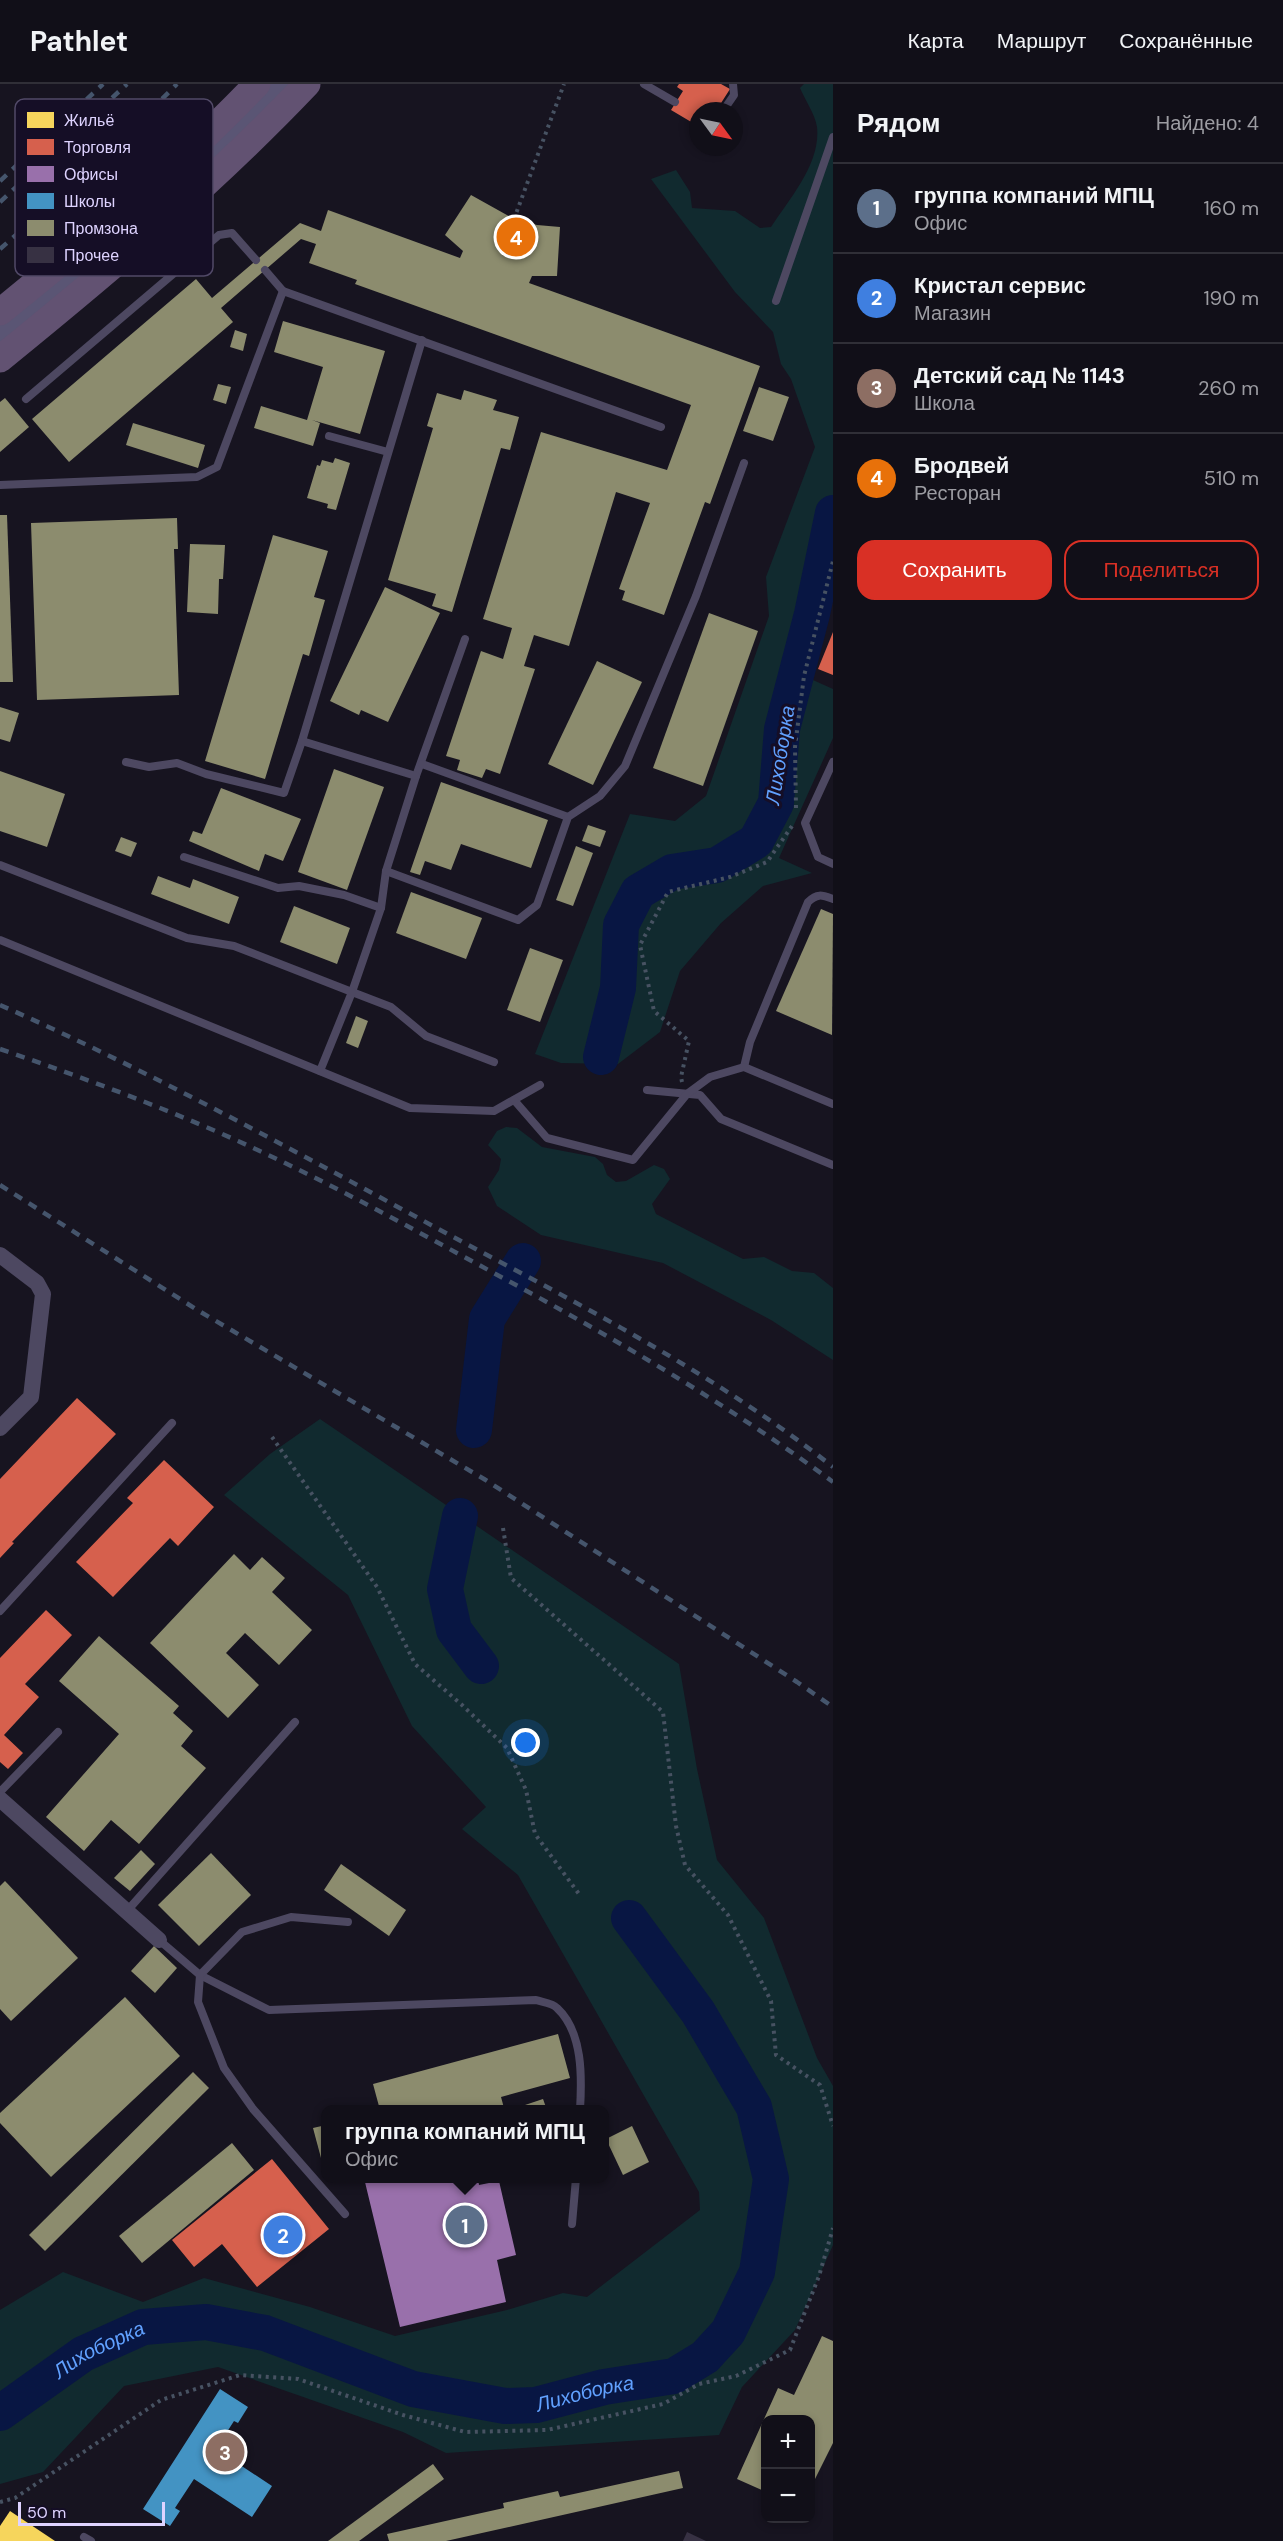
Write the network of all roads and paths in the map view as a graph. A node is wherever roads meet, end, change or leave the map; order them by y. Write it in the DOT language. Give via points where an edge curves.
graph roads {
  1 [pos="257,84"];
  2 [pos="284,84"];
  3 [pos="307,84"];
  4 [pos="564,84"];
  5 [pos="644,84"];
  6 [pos="733,84"];
  7 [pos="675,102"];
  8 [pos="729,102"];
  9 [pos="213,127"];
  10 [pos="833,137"];
  11 [pos="213,154"];
  12 [pos="213,176"];
  13 [pos="514,219"];
  14 [pos="213,240"];
  15 [pos="256,260"];
  16 [pos="265,270"];
  17 [pos="45,276"];
  18 [pos="76,276"];
  19 [pos="102,276"];
  20 [pos="171,276"];
  21 [pos="283,291"];
  22 [pos="776,301"];
  23 [pos="0,312"];
  24 [pos="0,337"];
  25 [pos="422,340"];
  26 [pos="0,359"];
  27 [pos="26,399"];
  28 [pos="661,427"];
  29 [pos="328,435"];
  30 [pos="388,452"];
  31 [pos="744,463"];
  32 [pos="0,485"];
  33 [pos="833,561"];
  34 [pos="465,639"];
  35 [pos="302,741"];
  36 [pos="126,762"];
  37 [pos="833,762"];
  38 [pos="422,764"];
  39 [pos="416,776"];
  40 [pos="796,810"];
  41 [pos="567,817"];
  42 [pos="796,820"];
  43 [pos="184,857"];
  44 [pos="833,864"];
  45 [pos="0,865"];
  46 [pos="386,871"];
  47 [pos="833,899"];
  48 [pos="381,908"];
  49 [pos="0,940"];
  50 [pos="352,992"];
  51 [pos="494,1062"];
  52 [pos="744,1067"];
  53 [pos="320,1071"];
  54 [pos="540,1085"];
  55 [pos="648,1090"];
  56 [pos="687,1094"];
  57 [pos="514,1100"];
  58 [pos="833,1104"];
  59 [pos="833,1165"];
  60 [pos="0,1255"];
  61 [pos="172,1423"];
  62 [pos="0,1428"];
  63 [pos="272,1437"];
  64 [pos="503,1528"];
  65 [pos="0,1611"];
  66 [pos="295,1722"];
  67 [pos="58,1732"];
  68 [pos="0,1792"];
  69 [pos="0,1799"];
  70 [pos="579,1894"];
  71 [pos="127,1911"];
  72 [pos="348,1922"];
  73 [pos="159,1940"];
  74 [pos="200,1975"];
  75 [pos="580,2105"];
  76 [pos="833,2126"];
  77 [pos="576,2183"];
  78 [pos="345,2214"];
  79 [pos="572,2224"];
  80 [pos="833,2228"];
  81 [pos="0,2502"];
  1 -- 9 [label="main road"];
  2 -- 11 [label="street"];
  3 -- 12 [label="main road"];
  4 -- 13 [label="path"];
  5 -- 7 [label="lane"];
  6 -- 8 [label="lane" via="734,95"];
  10 -- 22 [label="lane"];
  14 -- 15 [label="lane" via="232,233"];
  16 -- 21 [label="lane"];
  17 -- 23 [label="main road"];
  18 -- 24 [label="street"];
  19 -- 26 [label="main road"];
  20 -- 27 [label="lane"];
  21 -- 25 [label="lane"];
  21 -- 32 [label="lane" via="217,467 197,477"];
  25 -- 28 [label="lane"];
  25 -- 30 [label="lane"];
  29 -- 30 [label="lane"];
  30 -- 35 [label="lane"];
  31 -- 41 [label="lane" via="696,596 625,766 600,796"];
  33 -- 40 [label="path" via="804,676 795,747"];
  34 -- 38 [label="lane"];
  35 -- 36 [label="lane" via="284,793 177,763 149,767"];
  35 -- 39 [label="lane"];
  37 -- 44 [label="lane" via="805,823 818,857"];
  38 -- 39 [label="lane"];
  38 -- 41 [label="lane"];
  39 -- 46 [label="lane"];
  41 -- 46 [label="lane" via="537,905 518,920"];
  42 -- 56 [label="path" via="767,862 730,877 668,892 640,945 654,1011 689,1041 681,1077"];
  43 -- 48 [label="lane" via="278,888 299,886"];
  45 -- 50 [label="lane" via="187,938 234,946"];
  46 -- 48 [label="lane"];
  47 -- 52 [label="lane" via="822,894 808,902 750,1042"];
  48 -- 50 [label="lane"];
  49 -- 53 [label="lane"];
  50 -- 51 [label="lane" via="391,1007 426,1036"];
  50 -- 53 [label="lane"];
  52 -- 56 [label="lane" via="710,1077"];
  52 -- 58 [label="lane"];
  53 -- 57 [label="lane" via="410,1108 494,1111"];
  54 -- 57 [label="lane"];
  55 -- 56 [label="lane"];
  56 -- 57 [label="lane" via="633,1160 547,1138"];
  56 -- 59 [label="lane" via="700,1095 721,1119"];
  60 -- 62 [label="street" via="37,1283 43,1294 30,1397"];
  61 -- 65 [label="lane"];
  63 -- 70 [label="path" via="377,1587 414,1664 507,1748 526,1790 535,1834"];
  64 -- 76 [label="path" via="511,1578 663,1712 676,1826 685,1865 728,1915 771,2001 776,2055 820,2085"];
  66 -- 71 [label="lane"];
  67 -- 68 [label="lane"];
  69 -- 71 [label="street"];
  71 -- 73 [label="street"];
  72 -- 74 [label="lane" via="291,1917 242,1932"];
  73 -- 74 [label="lane"];
  74 -- 75 [label="lane" via="269,2010 536,2000 556,2006 572,2028 582,2076"];
  74 -- 78 [label="lane" via="198,2002 224,2068 254,2109"];
  77 -- 79 [label="lane"];
  80 -- 81 [label="path" via="790,2350 736,2376 699,2384 663,2403 547,2430 465,2432 298,2379 240,2375 161,2400 15,2498"];
}
